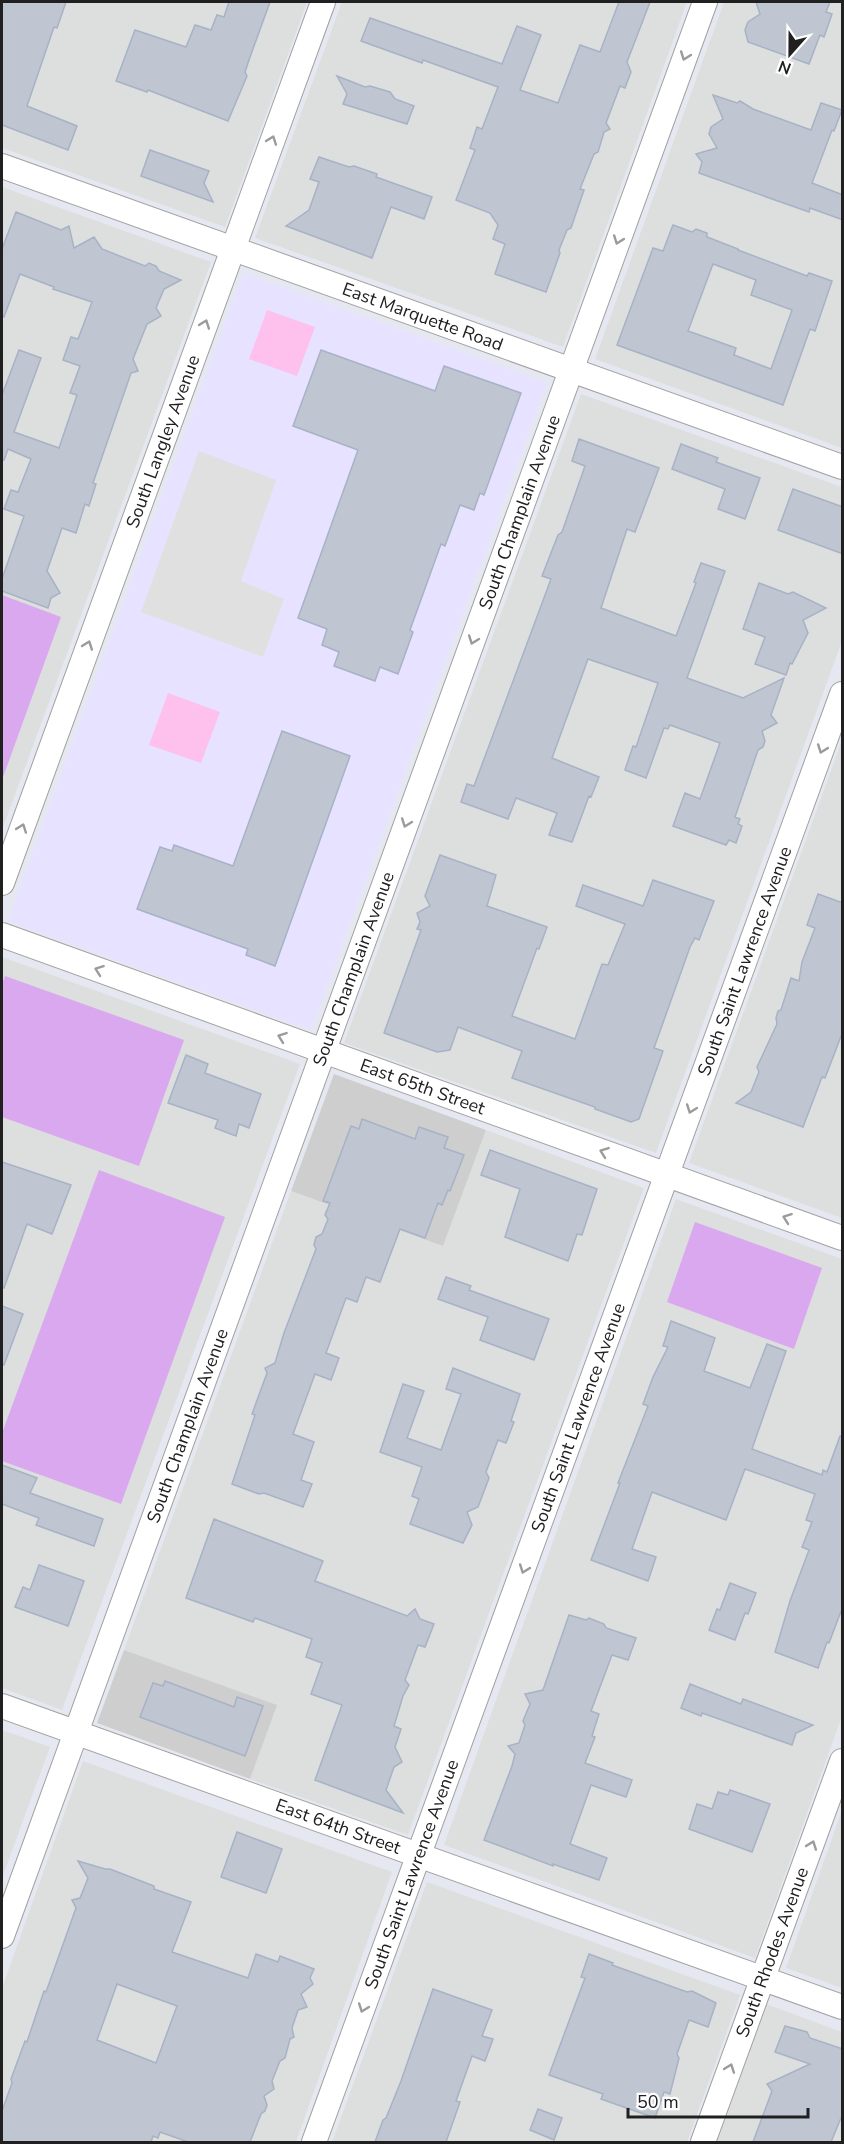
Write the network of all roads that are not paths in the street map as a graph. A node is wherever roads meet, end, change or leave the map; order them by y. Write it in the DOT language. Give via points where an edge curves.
graph roads {
  1 [pos="322,2"];
  2 [pos="705,2"];
  3 [pos="2,166"];
  4 [pos="232,249"];
  5 [pos="571,370"];
  6 [pos="843,467"];
  7 [pos="843,694"];
  8 [pos="2,883"];
  9 [pos="2,935"];
  10 [pos="323,1051"];
  11 [pos="667,1175"];
  12 [pos="843,1238"];
  13 [pos="2,1706"];
  14 [pos="75,1733"];
  15 [pos="843,1761"];
  16 [pos="419,1856"];
  17 [pos="2,1936"];
  18 [pos="763,1979"];
  19 [pos="843,2007"];
  20 [pos="314,2142"];
  21 [pos="703,2142"];
  4 -- 1 [label="street, South Langley Avenue, one-way"];
  2 -- 5 [label="street, South Champlain Avenue, one-way"];
  3 -- 4 [label="street, East Marquette Road"];
  4 -- 5 [label="street, East Marquette Road"];
  8 -- 4 [label="street, South Langley Avenue, one-way"];
  5 -- 6 [label="street, East Marquette Road"];
  5 -- 10 [label="street, South Champlain Avenue, one-way"];
  7 -- 11 [label="street, South Saint Lawrence Avenue, one-way"];
  10 -- 9 [label="street, East 65th Street, one-way"];
  11 -- 10 [label="street, East 65th Street, one-way"];
  10 -- 14 [label="street, South Champlain Avenue"];
  12 -- 11 [label="street, East 65th Street, one-way"];
  11 -- 16 [label="street, South Saint Lawrence Avenue, one-way"];
  13 -- 14 [label="street, East 64th Street"];
  14 -- 16 [label="street, East 64th Street"];
  14 -- 17 [label="street, South Champlain Avenue"];
  18 -- 15 [label="street, South Rhodes Avenue, one-way"];
  16 -- 18 [label="street, East 64th Street"];
  16 -- 20 [label="street, South Saint Lawrence Avenue, one-way"];
  18 -- 19 [label="street, East 64th Street"];
  21 -- 18 [label="street, South Rhodes Avenue, one-way"];
}
